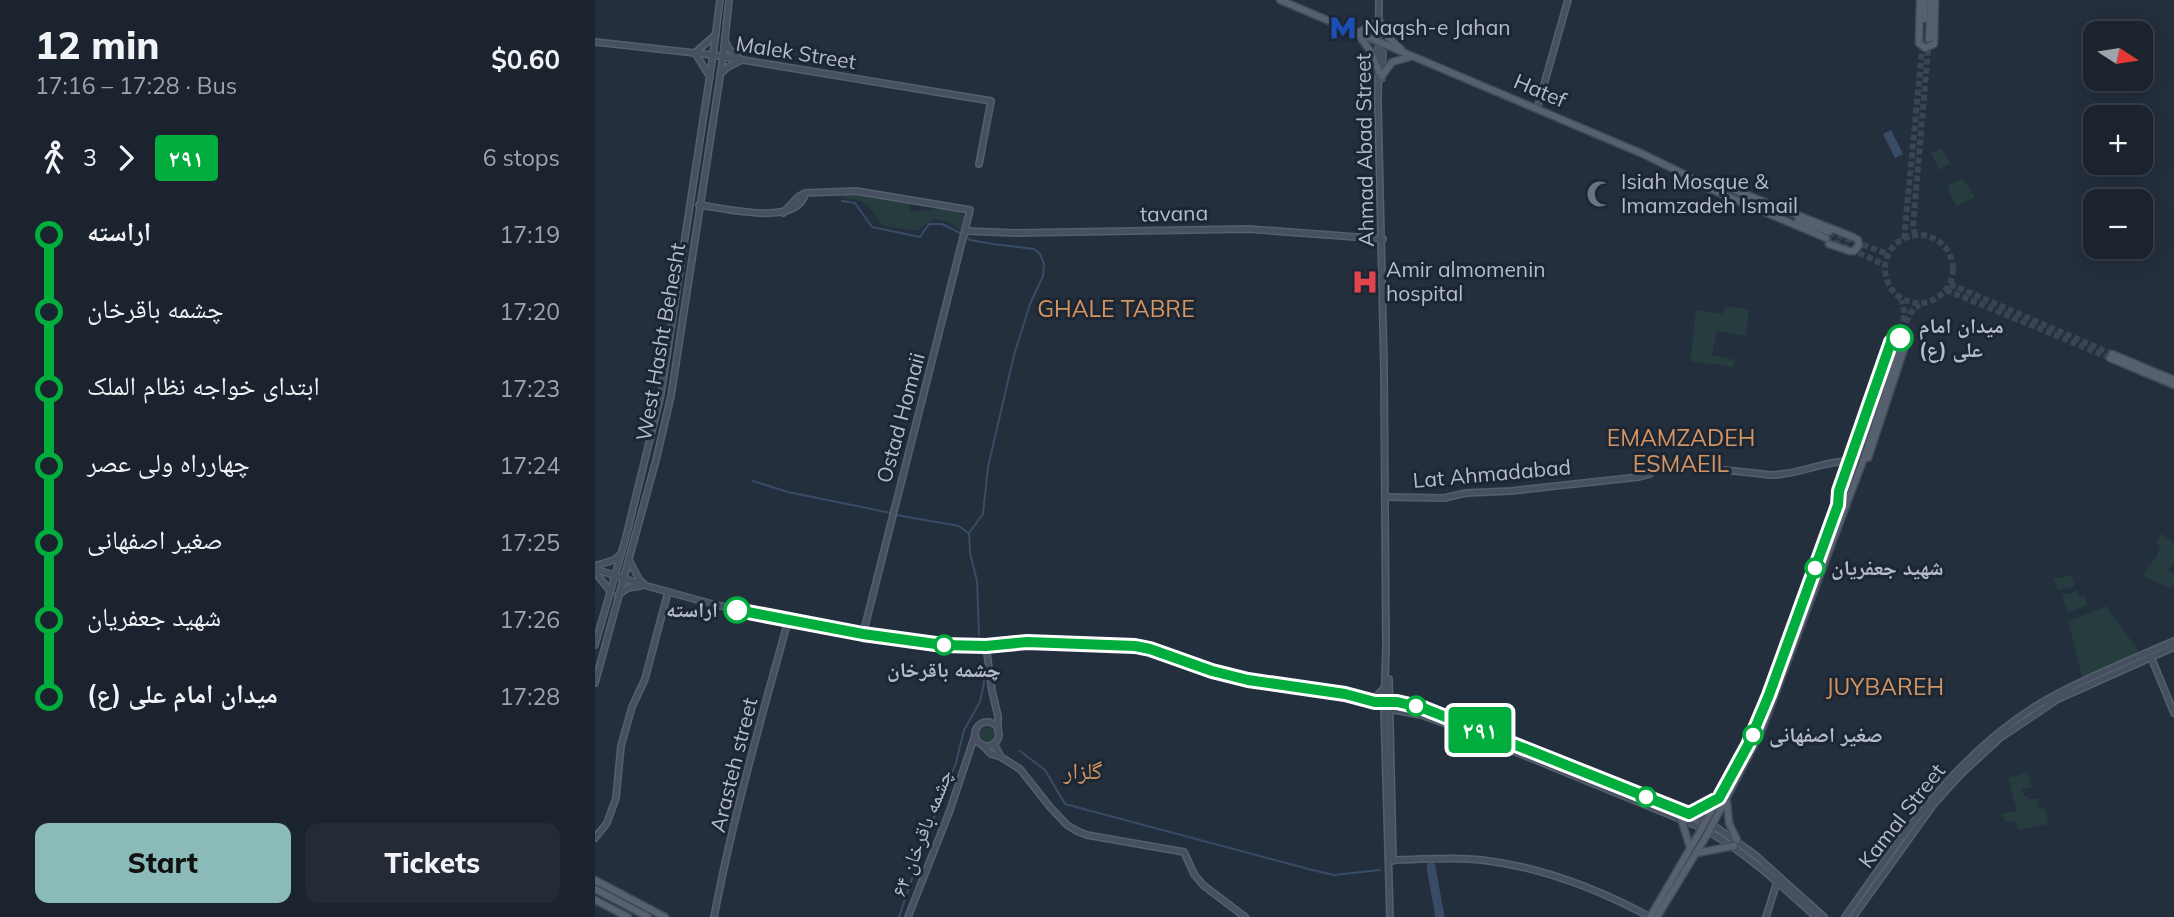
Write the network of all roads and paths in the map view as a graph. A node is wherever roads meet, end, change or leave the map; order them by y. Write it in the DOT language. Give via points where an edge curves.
graph roads {
  1 [pos="720,0"];
  2 [pos="729,0"];
  3 [pos="1280,0"];
  4 [pos="1379,0"];
  5 [pos="1567,0"];
  6 [pos="1922,0"];
  7 [pos="1933,0"];
  8 [pos="1380,21"];
  9 [pos="1357,33"];
  10 [pos="716,34"];
  11 [pos="725,38"];
  12 [pos="595,42"];
  13 [pos="1380,43"];
  14 [pos="1405,53"];
  15 [pos="695,54"];
  16 [pos="713,55"];
  17 [pos="1413,56"];
  18 [pos="723,57"];
  19 [pos="743,60"];
  20 [pos="1380,74"];
  21 [pos="720,76"];
  22 [pos="710,77"];
  23 [pos="1537,109"];
  24 [pos="979,164"];
  25 [pos="1686,175"];
  26 [pos="1705,181"];
  27 [pos="699,205"];
  28 [pos="966,231"];
  29 [pos="1828,238"];
  30 [pos="1381,239"];
  31 [pos="1897,346"];
  32 [pos="2174,380"];
  33 [pos="2174,385"];
  34 [pos="1850,461"];
  35 [pos="1386,497"];
  36 [pos="1842,506"];
  37 [pos="621,554"];
  38 [pos="629,559"];
  39 [pos="595,569"];
  40 [pos="615,576"];
  41 [pos="623,578"];
  42 [pos="646,586"];
  43 [pos="610,592"];
  44 [pos="667,592"];
  45 [pos="618,595"];
  46 [pos="788,621"];
  47 [pos="863,634"];
  48 [pos="2174,641"];
  49 [pos="595,645"];
  50 [pos="986,646"];
  51 [pos="2174,647"];
  52 [pos="2151,657"];
  53 [pos="595,683"];
  54 [pos="1388,687"];
  55 [pos="1372,701"];
  56 [pos="1397,702"];
  57 [pos="1387,705"];
  58 [pos="996,707"];
  59 [pos="1397,710"];
  60 [pos="1405,712"];
  61 [pos="2174,713"];
  62 [pos="1390,720"];
  63 [pos="985,723"];
  64 [pos="1468,729"];
  65 [pos="999,731"];
  66 [pos="975,735"];
  67 [pos="994,744"];
  68 [pos="982,745"];
  69 [pos="1001,757"];
  70 [pos="967,761"];
  71 [pos="1567,766"];
  72 [pos="1564,772"];
  73 [pos="1723,799"];
  74 [pos="1689,814"];
  75 [pos="1681,819"];
  76 [pos="1708,827"];
  77 [pos="595,838"];
  78 [pos="1735,843"];
  79 [pos="1690,850"];
  80 [pos="1697,853"];
  81 [pos="1392,860"];
  82 [pos="595,880"];
  83 [pos="1777,882"];
  84 [pos="595,891"];
  85 [pos="595,900"];
  86 [pos="628,917"];
  87 [pos="641,917"];
  88 [pos="648,917"];
  89 [pos="665,917"];
  90 [pos="714,917"];
  91 [pos="908,917"];
  92 [pos="1245,917"];
  93 [pos="1392,917"];
  94 [pos="1650,917"];
  95 [pos="1657,917"];
  96 [pos="1766,917"];
  97 [pos="1816,917"];
  98 [pos="1824,917"];
  99 [pos="1845,917"];
  100 [pos="1853,917"];
  1 -- 10 [label="main road, West Hasht Behesht"];
  2 -- 11 [label="main road, West Hasht Behesht"];
  3 -- 9 [label="main road, Hatef"];
  4 -- 8 [label="main road, Ahmad Abad Street"];
  5 -- 23 [label="main road"];
  6 -- 7 [label="main road" via="1926,41"];
  8 -- 9 [label="main road"];
  8 -- 13 [label="main road, Ahmad Abad Street"];
  8 -- 14 [label="main road"];
  9 -- 13 [label="main road, Hatef"];
  9 -- 20 [label="main road"];
  10 -- 15 [label="main road"];
  10 -- 16 [label="main road, West Hasht Behesht"];
  11 -- 18 [label="main road, West Hasht Behesht"];
  11 -- 19 [label="main road" via="729,49"];
  12 -- 15 [label="main road, Malek Street"];
  13 -- 14 [label="main road, Hatef"];
  13 -- 20 [label="main road, Ahmad Abad Street"];
  14 -- 17 [label="main road, Hatef"];
  15 -- 16 [label="main road, Malek Street"];
  15 -- 22 [label="main road"];
  16 -- 18 [label="main road, Malek Street"];
  16 -- 22 [label="main road, West Hasht Behesht"];
  17 -- 20 [label="main road" via="1392,62"];
  17 -- 23 [label="main road, Hatef"];
  18 -- 19 [label="main road, Malek Street"];
  18 -- 21 [label="main road, West Hasht Behesht"];
  19 -- 21 [label="main road"];
  19 -- 24 [label="main road, Malek Street" via="991,100"];
  20 -- 30 [label="main road, Ahmad Abad Street"];
  21 -- 27 [label="main road, West Hasht Behesht"];
  22 -- 37 [label="main road, West Hasht Behesht" via="661,394"];
  23 -- 25 [label="main road, Hatef"];
  25 -- 26 [label="main road"];
  25 -- 29 [label="main road"];
  26 -- 29 [label="main road"];
  26 -- 29 [label="main road, bridge" via="1853,237 1859,245 1849,251"];
  27 -- 28 [label="main road, Ostad Homaii" via="783,213 795,209 805,193 856,191 970,211"];
  27 -- 38 [label="main road, West Hasht Behesht" via="671,396"];
  28 -- 30 [label="main road, tavana" via="1248,229"];
  28 -- 47 [label="main road, Ostad Homaii"];
  30 -- 35 [label="main road, Ahmad Abad Street"];
  30 -- 54 [label="main road, Ahmad Abad Street"];
  31 -- 34 [label="main road"];
  31 -- 36 [label="main road"];
  31 -- 36 [label="main road" via="1874,443 1853,495"];
  32 -- 33 [label="main road" via="2111,356"];
  34 -- 35 [label="main road, Lat Ahmadabad" via="1779,475 1651,461 1651,472 1643,476 1444,498"];
  34 -- 36 [label="main road" via="1839,491"];
  35 -- 54 [label="main road, Ahmad Abad Street"];
  36 -- 73 [label="main road" via="1761,732"];
  37 -- 39 [label="main road"];
  37 -- 40 [label="main road, West Hasht Behesht"];
  38 -- 41 [label="main road, West Hasht Behesht"];
  38 -- 42 [label="main road"];
  39 -- 40 [label="main road"];
  39 -- 43 [label="main road"];
  40 -- 41 [label="main road"];
  40 -- 43 [label="main road, West Hasht Behesht"];
  41 -- 42 [label="main road"];
  41 -- 45 [label="main road, West Hasht Behesht"];
  42 -- 44 [label="main road"];
  42 -- 45 [label="main road" via="628,588"];
  43 -- 49 [label="main road, West Hasht Behesht"];
  44 -- 46 [label="main road"];
  44 -- 77 [label="main road" via="645,679 621,746 616,798 607,823"];
  45 -- 53 [label="main road, West Hasht Behesht"];
  46 -- 47 [label="main road"];
  46 -- 90 [label="main road, Arasteh street"];
  47 -- 50 [label="main road"];
  48 -- 99 [label="main road, Kamal Street" via="2056,695 1997,736 1935,793"];
  50 -- 55 [label="main road" via="1027,642 1135,646 1248,680"];
  50 -- 58 [label="main road"];
  51 -- 52 [label="main road, Kamal Street"];
  52 -- 61 [label="main road"];
  52 -- 100 [label="main road, Kamal Street" via="2058,699 2000,738 1934,804"];
  54 -- 55 [label="main road"];
  54 -- 56 [label="main road"];
  54 -- 57 [label="main road, Ahmad Abad Street"];
  55 -- 57 [label="main road"];
  56 -- 57 [label="main road"];
  56 -- 59 [label="main road" via="1393,707"];
  56 -- 64 [label="main road" via="1423,708"];
  57 -- 59 [label="main road"];
  57 -- 62 [label="main road, Ahmad Abad Street"];
  57 -- 81 [label="main road, Ahmad Abad Street"];
  58 -- 63 [label="main road"];
  58 -- 65 [label="main road"];
  59 -- 60 [label="main road"];
  60 -- 62 [label="main road"];
  60 -- 64 [label="main road"];
  62 -- 81 [label="main road, Ahmad Abad Street"];
  63 -- 65 [label="main road"];
  63 -- 66 [label="main road"];
  64 -- 71 [label="main road"];
  64 -- 72 [label="main road"];
  65 -- 67 [label="main road"];
  66 -- 68 [label="main road"];
  66 -- 70 [label="main road, چشمه باقرخان ۶۴"];
  67 -- 68 [label="main road"];
  67 -- 69 [label="main road"];
  68 -- 69 [label="main road"];
  68 -- 70 [label="main road"];
  69 -- 92 [label="main road" via="1020,769 1050,807 1077,831 1184,852 1203,885"];
  70 -- 91 [label="main road, چشمه باقرخان ۶۴"];
  71 -- 72 [label="main road"];
  71 -- 74 [label="main road"];
  72 -- 75 [label="main road"];
  73 -- 74 [label="main road"];
  73 -- 76 [label="main road"];
  73 -- 78 [label="main road"];
  74 -- 76 [label="main road"];
  75 -- 76 [label="main road"];
  75 -- 79 [label="main road"];
  76 -- 78 [label="main road"];
  76 -- 79 [label="main road"];
  76 -- 80 [label="main road"];
  78 -- 80 [label="main road"];
  78 -- 83 [label="main road"];
  78 -- 98 [label="main road"];
  79 -- 94 [label="main road"];
  80 -- 95 [label="main road"];
  81 -- 93 [label="main road, Ahmad Abad Street"];
  81 -- 94 [label="main road" via="1467,859 1519,867 1590,888"];
  82 -- 89 [label="main road"];
  83 -- 96 [label="main road"];
  83 -- 97 [label="main road"];
  84 -- 87 [label="main road"];
  84 -- 88 [label="main road"];
  85 -- 86 [label="main road"];
}
